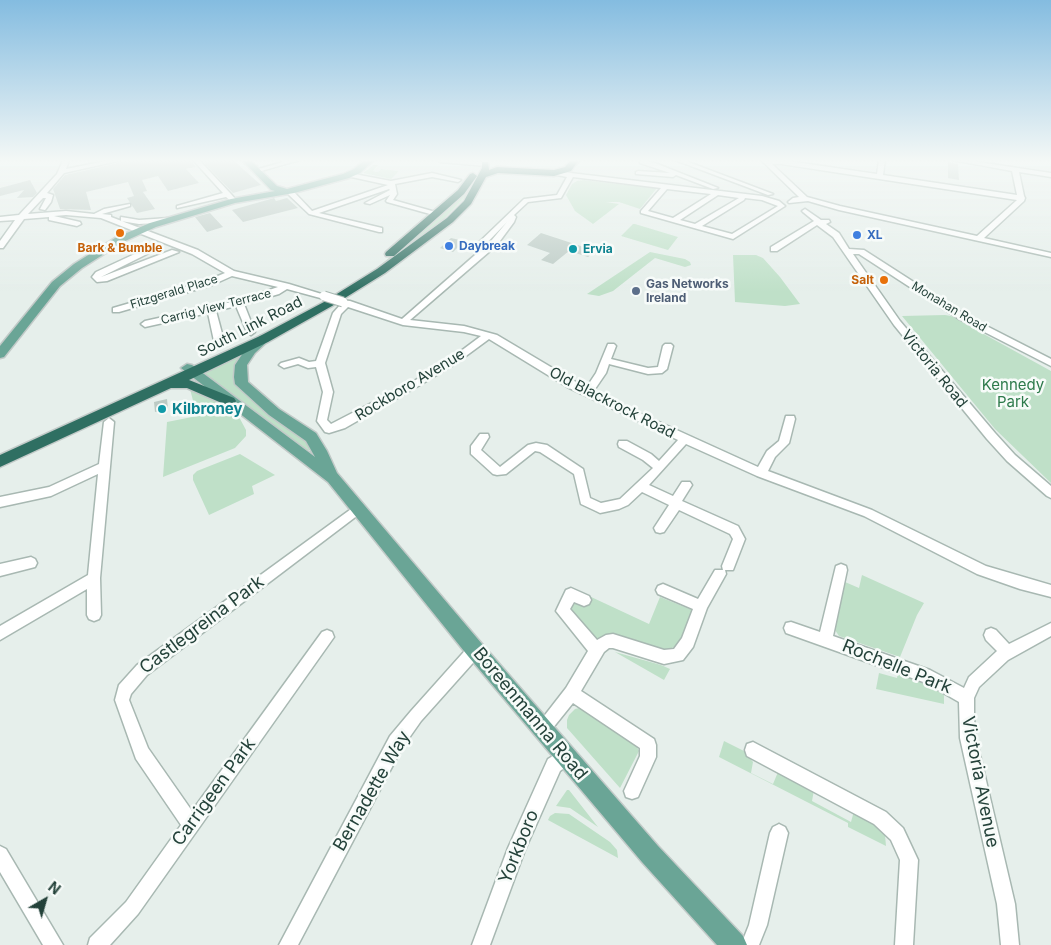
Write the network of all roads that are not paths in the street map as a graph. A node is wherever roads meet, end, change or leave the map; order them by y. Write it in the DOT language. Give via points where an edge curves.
graph roads {
  1 [pos="34,204"];
  2 [pos="47,204"];
  3 [pos="193,204"];
  4 [pos="210,204"];
  5 [pos="302,204"];
  6 [pos="339,204"];
  7 [pos="401,204"];
  8 [pos="441,204"];
  9 [pos="466,204"];
  10 [pos="523,204"];
  11 [pos="650,204"];
  12 [pos="700,204"];
  13 [pos="733,204"];
  14 [pos="780,204"];
  15 [pos="792,204"];
  16 [pos="815,204"];
  17 [pos="1019,204"];
  18 [pos="128,205"];
  19 [pos="818,206"];
  20 [pos="179,207"];
  21 [pos="43,209"];
  22 [pos="805,210"];
  23 [pos="430,212"];
  24 [pos="311,213"];
  25 [pos="52,214"];
  26 [pos="509,215"];
  27 [pos="98,216"];
  28 [pos="22,217"];
  29 [pos="0,219"];
  30 [pos="169,220"];
  31 [pos="673,221"];
  32 [pos="824,222"];
  33 [pos="77,224"];
  34 [pos="696,227"];
  35 [pos="140,230"];
  36 [pos="380,230"];
  37 [pos="834,233"];
  38 [pos="980,238"];
  39 [pos="0,246"];
  40 [pos="157,247"];
  41 [pos="175,248"];
  42 [pos="477,248"];
  43 [pos="774,249"];
  44 [pos="848,251"];
  45 [pos="861,252"];
  46 [pos="1051,254"];
  47 [pos="142,259"];
  48 [pos="232,272"];
  49 [pos="286,286"];
  50 [pos="345,302"];
  51 [pos="239,303"];
  52 [pos="116,310"];
  53 [pos="211,310"];
  54 [pos="403,322"];
  55 [pos="145,324"];
  56 [pos="250,332"];
  57 [pos="488,335"];
  58 [pos="264,339"];
  59 [pos="219,341"];
  60 [pos="611,346"];
  61 [pos="668,346"];
  62 [pos="0,354"];
  63 [pos="606,360"];
  64 [pos="1051,363"];
  65 [pos="320,364"];
  66 [pos="284,365"];
  67 [pos="190,371"];
  68 [pos="163,386"];
  69 [pos="587,394"];
  70 [pos="229,401"];
  71 [pos="790,419"];
  72 [pos="109,422"];
  73 [pos="484,438"];
  74 [pos="684,440"];
  75 [pos="622,444"];
  76 [pos="0,454"];
  77 [pos="0,460"];
  78 [pos="103,467"];
  79 [pos="660,468"];
  80 [pos="761,473"];
  81 [pos="333,478"];
  82 [pos="686,485"];
  83 [pos="639,486"];
  84 [pos="1051,493"];
  85 [pos="0,502"];
  86 [pos="675,504"];
  87 [pos="358,509"];
  88 [pos="660,528"];
  89 [pos="30,563"];
  90 [pos="0,570"];
  91 [pos="841,570"];
  92 [pos="94,578"];
  93 [pos="663,590"];
  94 [pos="1051,591"];
  95 [pos="584,600"];
  96 [pos="701,606"];
  97 [pos="94,615"];
  98 [pos="791,628"];
  99 [pos="1051,629"];
  100 [pos="0,632"];
  101 [pos="990,635"];
  102 [pos="327,637"];
  103 [pos="825,639"];
  104 [pos="475,650"];
  105 [pos="596,651"];
  106 [pos="1008,653"];
  107 [pos="570,693"];
  108 [pos="967,698"];
  109 [pos="543,729"];
  110 [pos="752,750"];
  111 [pos="566,756"];
  112 [pos="632,791"];
  113 [pos="191,824"];
  114 [pos="779,833"];
  115 [pos="0,855"];
  116 [pos="54,945"];
  117 [pos="97,945"];
  118 [pos="288,945"];
  119 [pos="481,945"];
  120 [pos="734,945"];
  121 [pos="750,945"];
  122 [pos="904,945"];
  123 [pos="1010,945"];
  1 -- 28 [label="street"];
  2 -- 21 [label="street"];
  3 -- 20 [label="street"];
  4 -- 30 [label="main road"];
  5 -- 24 [label="street"];
  6 -- 24 [label="street"];
  7 -- 23 [label="street"];
  8 -- 67 [label="highway" via="375,266 324,302"];
  9 -- 58 [label="highway, South Link Road" via="450,220 381,271"];
  10 -- 26 [label="street"];
  11 -- 31 [label="street" via="643,212"];
  12 -- 31 [label="street"];
  13 -- 34 [label="street"];
  14 -- 34 [label="street" via="782,206 734,237"];
  15 -- 22 [label="street, Victoria Road"];
  16 -- 19 [label="street"];
  17 -- 38 [label="street"];
  18 -- 27 [label="street" via="106,210"];
  19 -- 22 [label="street"];
  19 -- 32 [label="street, Victoria Road"];
  19 -- 38 [label="street"];
  22 -- 32 [label="street, Victoria Road"];
  24 -- 36 [label="street"];
  25 -- 27 [label="street"];
  25 -- 28 [label="street"];
  25 -- 33 [label="street" via="51,218"];
  26 -- 42 [label="street"];
  26 -- 54 [label="street" via="512,217 510,222 494,243"];
  27 -- 30 [label="street" via="139,222"];
  27 -- 35 [label="street, Old Blackrock Road"];
  28 -- 29 [label="street"];
  28 -- 39 [label="street"];
  30 -- 35 [label="main road"];
  31 -- 34 [label="street"];
  32 -- 37 [label="street, Victoria Road"];
  32 -- 43 [label="street" via="815,223"];
  35 -- 41 [label="street, Old Blackrock Road"];
  35 -- 62 [label="main road" via="103,249 67,274"];
  37 -- 44 [label="street, Victoria Road"];
  37 -- 45 [label="street"];
  38 -- 46 [label="street"];
  40 -- 47 [label="street"];
  41 -- 47 [label="street"];
  41 -- 48 [label="street, Old Blackrock Road" via="196,252"];
  44 -- 45 [label="street, Monahan Road"];
  44 -- 84 [label="street, Victoria Road" via="897,323 953,393 1000,447"];
  45 -- 64 [label="street, Monahan Road" via="962,316"];
  47 -- 47 [label="street" via="104,279 96,277 99,274"];
  48 -- 49 [label="street, Old Blackrock Road"];
  48 -- 52 [label="street, Fitzgerald Place" via="209,283"];
  49 -- 50 [label="street, Old Blackrock Road, bridge"];
  49 -- 51 [label="street, Carrig View Terrace"];
  50 -- 54 [label="street, Old Blackrock Road"];
  50 -- 65 [label="street" via="337,313"];
  51 -- 53 [label="street, Carrig View Terrace"];
  51 -- 56 [label="street"];
  53 -- 55 [label="street, Carrig View Terrace"];
  53 -- 59 [label="street"];
  54 -- 57 [label="street, Old Blackrock Road" via="454,327"];
  57 -- 65 [label="street, Rockboro Avenue" via="418,383 329,429 322,421 328,392"];
  57 -- 69 [label="street, Old Blackrock Road"];
  58 -- 67 [label="highway, South Link Road"];
  58 -- 81 [label="main road, Boreenmanna Road" via="251,350 242,365 242,384 311,438"];
  60 -- 63 [label="street"];
  61 -- 63 [label="street" via="659,371"];
  63 -- 69 [label="street"];
  65 -- 66 [label="street" via="308,365 299,361"];
  67 -- 68 [label="highway, South Link Road"];
  67 -- 70 [label="main road, Boreenmanna Road"];
  67 -- 76 [label="highway"];
  68 -- 70 [label="highway" via="189,384"];
  68 -- 77 [label="highway, South Link Road"];
  69 -- 74 [label="street, Old Blackrock Road"];
  70 -- 81 [label="main road, Boreenmanna Road"];
  71 -- 80 [label="street" via="784,443 771,454"];
  72 -- 78 [label="street"];
  73 -- 83 [label="street" via="475,451 497,471 502,471 532,448 540,447 579,472 584,498 600,508 624,502"];
  74 -- 79 [label="street"];
  74 -- 80 [label="street, Old Blackrock Road"];
  75 -- 79 [label="street"];
  78 -- 85 [label="street" via="51,491"];
  78 -- 92 [label="street"];
  79 -- 83 [label="street"];
  80 -- 94 [label="street, Old Blackrock Road" via="863,511 982,570"];
  81 -- 87 [label="main road, Boreenmanna Road"];
  82 -- 86 [label="street"];
  83 -- 86 [label="street"];
  86 -- 88 [label="street"];
  86 -- 96 [label="street" via="737,532 739,539"];
  87 -- 104 [label="main road, Boreenmanna Road"];
  87 -- 113 [label="street, Castlegreina Park" via="142,670 124,690 122,700 142,753"];
  89 -- 90 [label="street"];
  91 -- 103 [label="street, Rochelle Park"];
  92 -- 97 [label="street"];
  92 -- 100 [label="street"];
  93 -- 96 [label="street"];
  95 -- 105 [label="street" via="571,594 563,611"];
  96 -- 105 [label="street" via="688,642 678,656 664,657 613,641"];
  98 -- 103 [label="street, Rochelle Park"];
  99 -- 106 [label="street, Victoria Avenue"];
  101 -- 106 [label="street"];
  102 -- 113 [label="street, Carrigeen Park"];
  103 -- 108 [label="street, Rochelle Park" via="930,677"];
  104 -- 109 [label="main road, Boreenmanna Road"];
  104 -- 118 [label="street, Bernadette Way" via="396,742"];
  105 -- 107 [label="street"];
  106 -- 108 [label="street, Victoria Avenue" via="974,682"];
  107 -- 109 [label="street"];
  107 -- 112 [label="street" via="648,745 648,757"];
  108 -- 123 [label="street, Victoria Avenue" via="968,738 1005,900"];
  109 -- 111 [label="main road, Boreenmanna Road"];
  110 -- 122 [label="street" via="872,814 897,834 909,860"];
  111 -- 119 [label="street, Yorkboro" via="554,765"];
  111 -- 120 [label="main road, Boreenmanna Road"];
  113 -- 117 [label="street, Carrigeen Park" via="132,908"];
  114 -- 121 [label="street" via="758,925"];
  115 -- 116 [label="street"];
}
